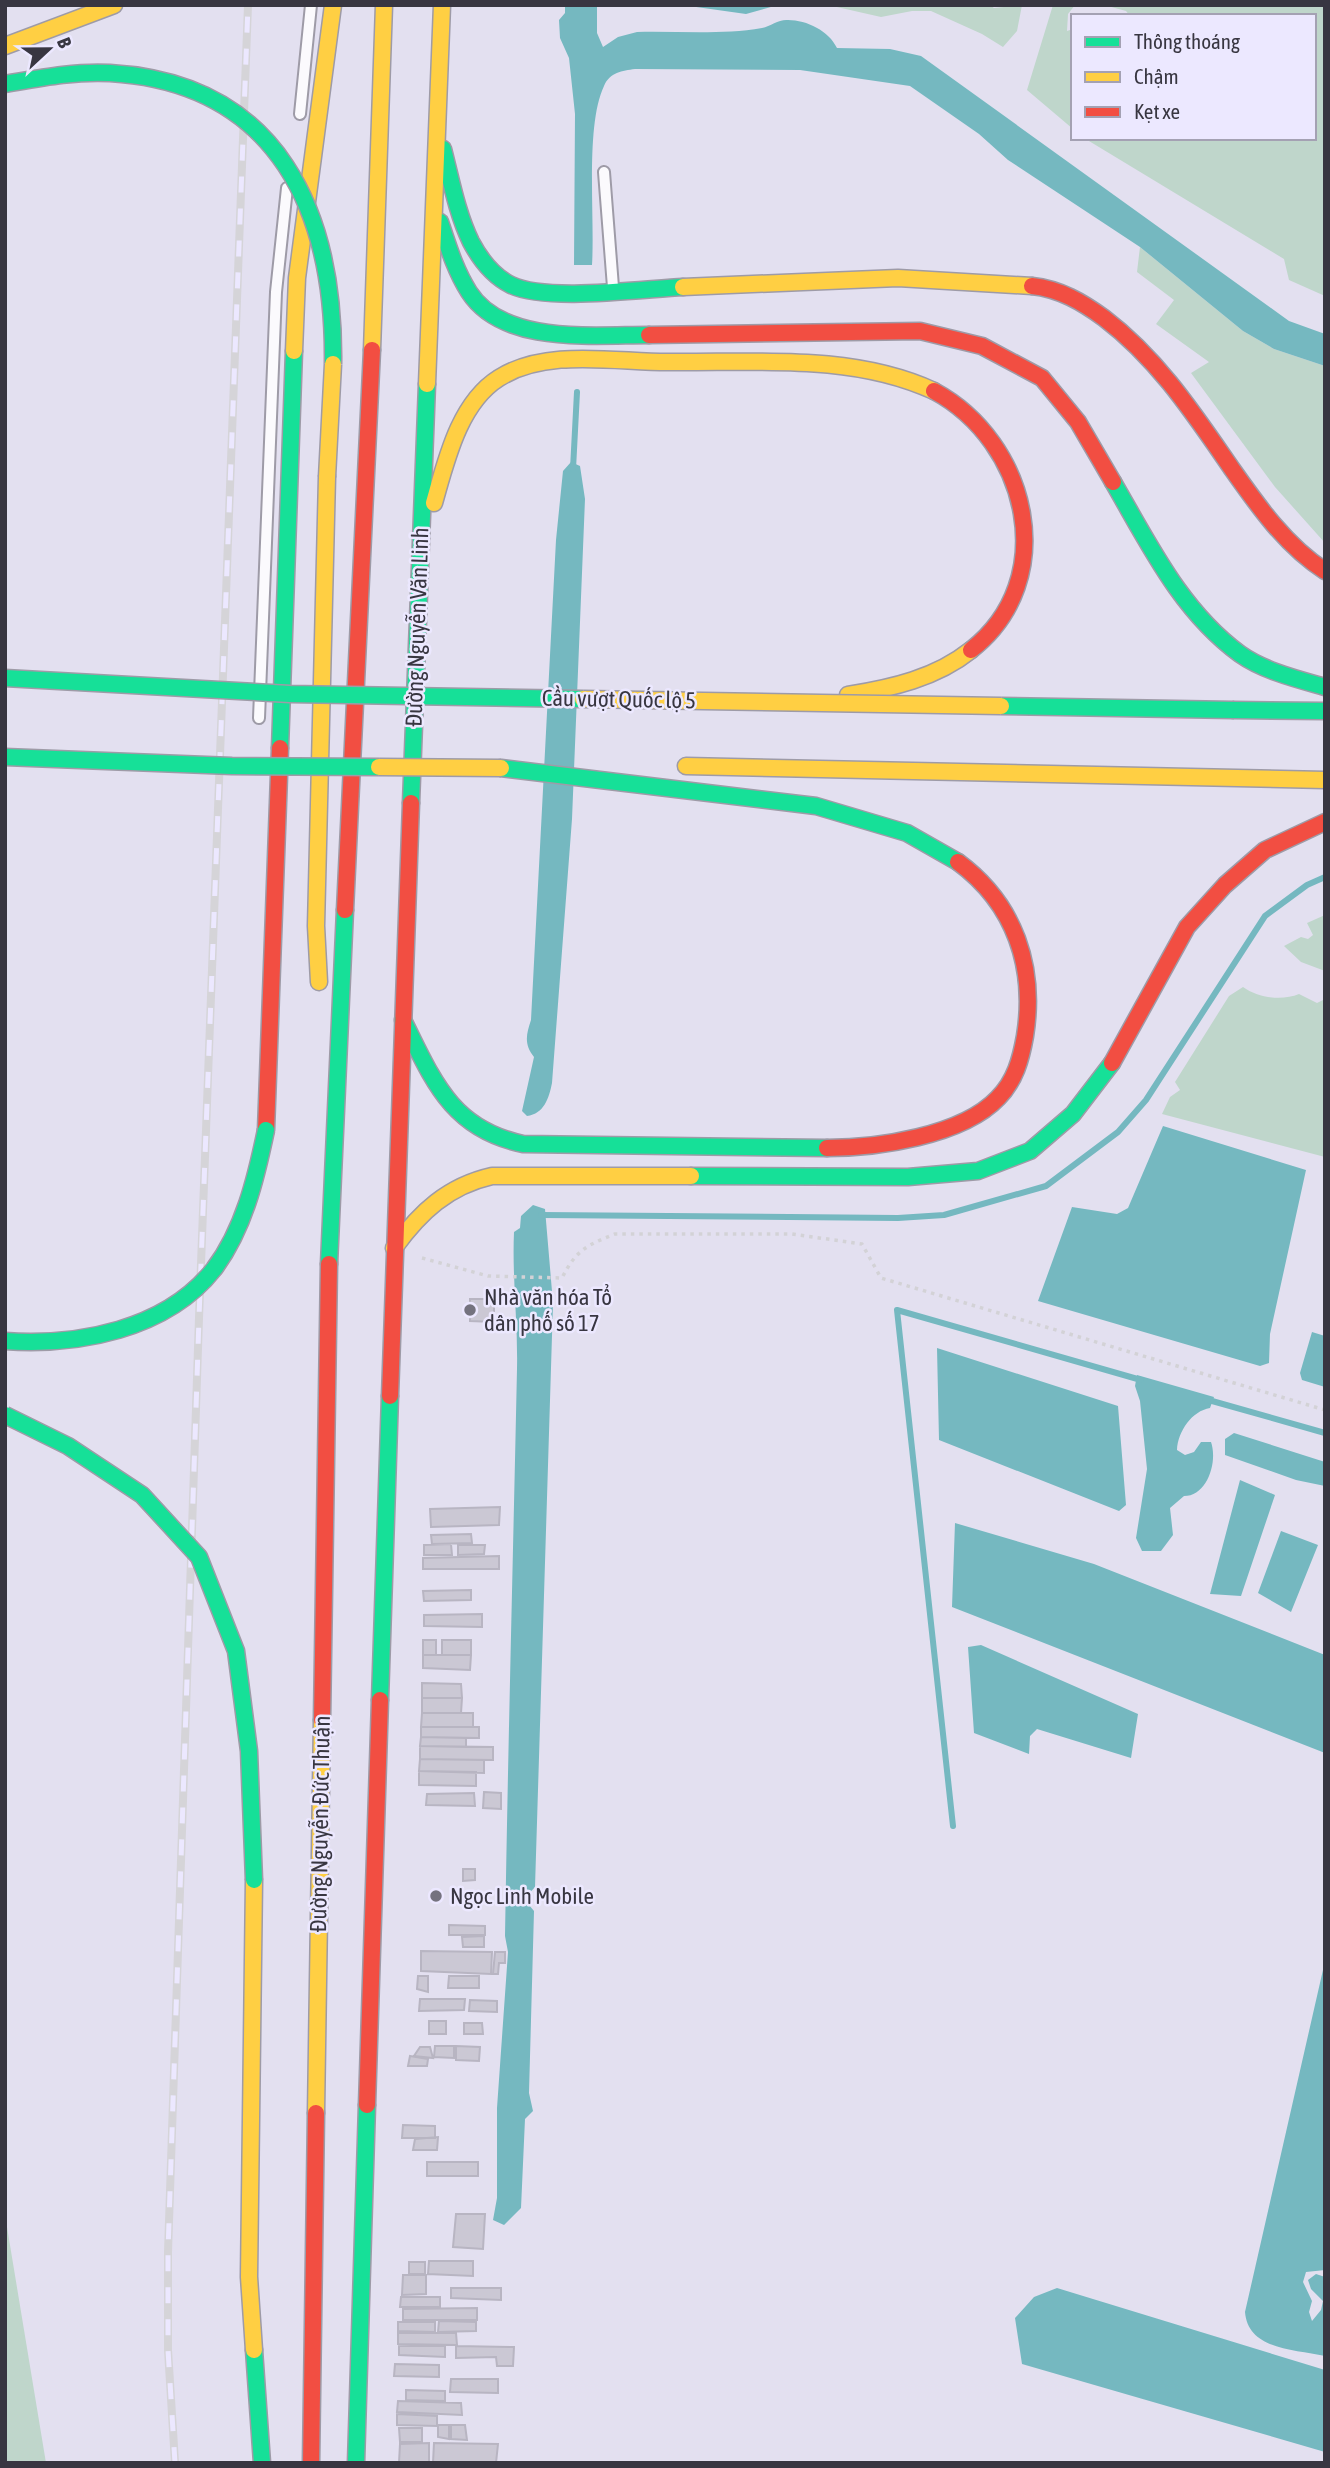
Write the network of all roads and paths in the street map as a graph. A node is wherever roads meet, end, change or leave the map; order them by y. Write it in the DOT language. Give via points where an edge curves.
graph roads {
  1 [pos="114,5"];
  2 [pos="311,5"];
  3 [pos="333,5"];
  4 [pos="384,5"];
  5 [pos="442,5"];
  6 [pos="5,46"];
  7 [pos="5,84"];
  8 [pos="298,127"];
  9 [pos="437,129"];
  10 [pos="294,153"];
  11 [pos="604,172"];
  12 [pos="434,200"];
  13 [pos="613,290"];
  14 [pos="614,324"];
  15 [pos="419,557"];
  16 [pos="1325,571"];
  17 [pos="6,678"];
  18 [pos="1325,687"];
  19 [pos="643,700"];
  20 [pos="1325,710"];
  21 [pos="259,719"];
  22 [pos="5,757"];
  23 [pos="232,766"];
  24 [pos="617,766"];
  25 [pos="670,766"];
  26 [pos="501,768"];
  27 [pos="5,774"];
  28 [pos="1325,780"];
  29 [pos="1325,822"];
  30 [pos="320,994"];
  31 [pos="402,1018"];
  32 [pos="322,1049"];
  33 [pos="330,1186"];
  34 [pos="394,1248"];
  35 [pos="5,1341"];
  36 [pos="1325,1410"];
  37 [pos="5,1415"];
  38 [pos="262,2463"];
  39 [pos="311,2463"];
  40 [pos="356,2463"];
  1 -- 6 [label="main road"];
  2 -- 8 [label="lane"];
  3 -- 35 [label="main road, bridge" via="297,278 267,1130 256,1178 234,1234 212,1270 170,1307 97,1338 39,1344"];
  4 -- 33 [label="main road" via="367,488"];
  5 -- 9 [label="main road, Đường Nguyễn Văn Linh"];
  7 -- 30 [label="main road, bridge" via="69,71 146,74 204,93 251,125 302,193 325,261 332,350 316,926"];
  9 -- 12 [label="main road, Đường Nguyễn Văn Linh"];
  9 -- 13 [label="main road" via="462,218 489,269 510,285 534,290"];
  10 -- 21 [label="lane" via="276,292"];
  11 -- 13 [label="lane"];
  12 -- 14 [label="main road" via="455,267 470,294 489,314 509,326 532,331"];
  12 -- 15 [label="main road, Đường Nguyễn Văn Linh"];
  13 -- 14 [label="main road"];
  13 -- 16 [label="main road" via="939,279 1049,288 1107,319 1160,368 1259,506 1296,550"];
  14 -- 18 [label="main road" via="920,331 982,346 1042,378 1078,422 1162,566 1200,619 1242,655"];
  15 -- 19 [label="main road, bridge" via="446,463 482,393 515,369 547,363 800,362 903,379 952,402 988,435 1020,490 1025,518 1024,545 1008,606 981,642 929,675 889,689 847,695"];
  15 -- 31 [label="main road, Đường Nguyễn Văn Linh"];
  17 -- 19 [label="main road, Cầu vượt Quốc lộ 5, bridge" via="290,694"];
  19 -- 20 [label="main road, Cầu vượt Quốc lộ 5, bridge"];
  22 -- 23 [label="main road, bridge"];
  23 -- 26 [label="main road, bridge"];
  23 -- 27 [label="main road, bridge"];
  24 -- 26 [label="main road"];
  25 -- 28 [label="main road"];
  26 -- 31 [label="main road" via="779,799 873,821 935,847 976,876 1004,909 1023,950 1030,987 1020,1067 1000,1095 974,1116 938,1133 888,1144 839,1148 523,1144 493,1139 473,1128 440,1092"];
  29 -- 34 [label="main road" via="1265,850 1187,927 1108,1070 1073,1114 1030,1151 978,1171 908,1177 492,1176 465,1183 437,1198"];
  31 -- 34 [label="main road, Đường Nguyễn Văn Linh"];
  32 -- 33 [label="main road"];
  33 -- 39 [label="main road, Đường Nguyễn Đức Thuận"];
  34 -- 36 [label="path" via="464,1272 562,1278 572,1257 615,1234 792,1234 862,1244 881,1278"];
  34 -- 40 [label="main road"];
  37 -- 38 [label="main road, bridge" via="68,1446 142,1495 199,1557 236,1651 249,1751 254,1880 249,2277"];
}
